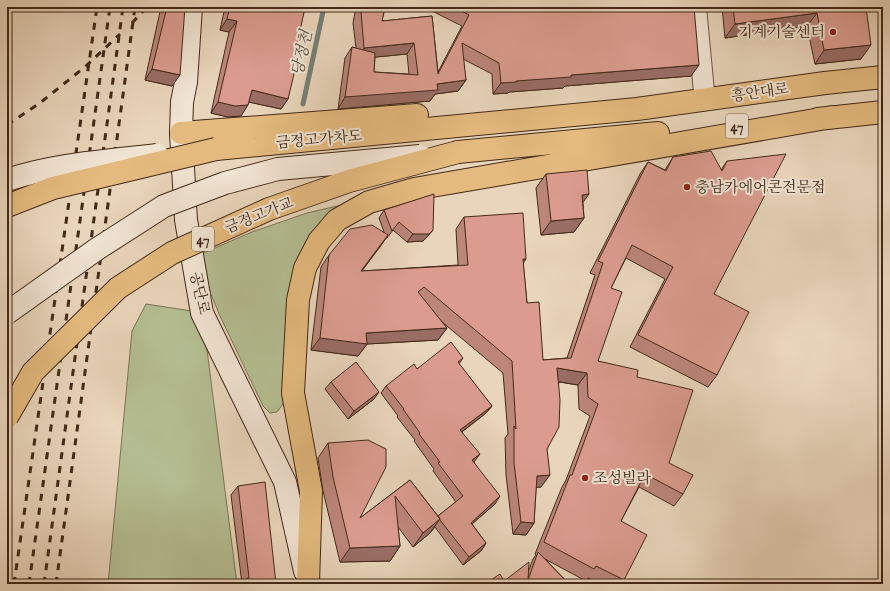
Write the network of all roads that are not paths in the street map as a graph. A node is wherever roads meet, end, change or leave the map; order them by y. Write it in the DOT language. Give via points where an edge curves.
graph roads {
  1 [pos="191,7"];
  2 [pos="696,7"];
  3 [pos="883,77"];
  4 [pos="825,83"];
  5 [pos="704,92"];
  6 [pos="637,109"];
  7 [pos="883,112"];
  8 [pos="832,117"];
  9 [pos="181,133"];
  10 [pos="216,148"];
  11 [pos="458,152"];
  12 [pos="7,180"];
  13 [pos="7,206"];
  14 [pos="7,313"];
  15 [pos="7,417"];
  16 [pos="307,583"];
  1 -- 9 [label="street, 공단로"];
  2 -- 5 [label="street"];
  3 -- 4 [label="main road, 흥안대로 / 47"];
  4 -- 5 [label="main road"];
  4 -- 6 [label="main road, 흥안대로 / 47"];
  5 -- 9 [label="main road"];
  6 -- 10 [label="main road, 금정고가차도 / 47"];
  7 -- 8 [label="main road, 흥안대로 / 47"];
  8 -- 11 [label="main road, 흥안대로 / 47"];
  8 -- 16 [label="main road" via="414,189 369,202 337,220 319,240 305,268 298,300 293,393 311,491"];
  9 -- 16 [label="street, 공단로" via="186,220 202,313 285,482"];
  10 -- 12 [label="street, bridge" via="58,167"];
  10 -- 13 [label="main road, 금정고가차도 / 47, bridge" via="53,188"];
  11 -- 14 [label="street, bridge" via="278,169 218,186 164,206 96,249"];
  11 -- 15 [label="main road, 금정고가교 / 47, bridge" via="349,181 283,204 172,253 118,288 33,372"];
}
